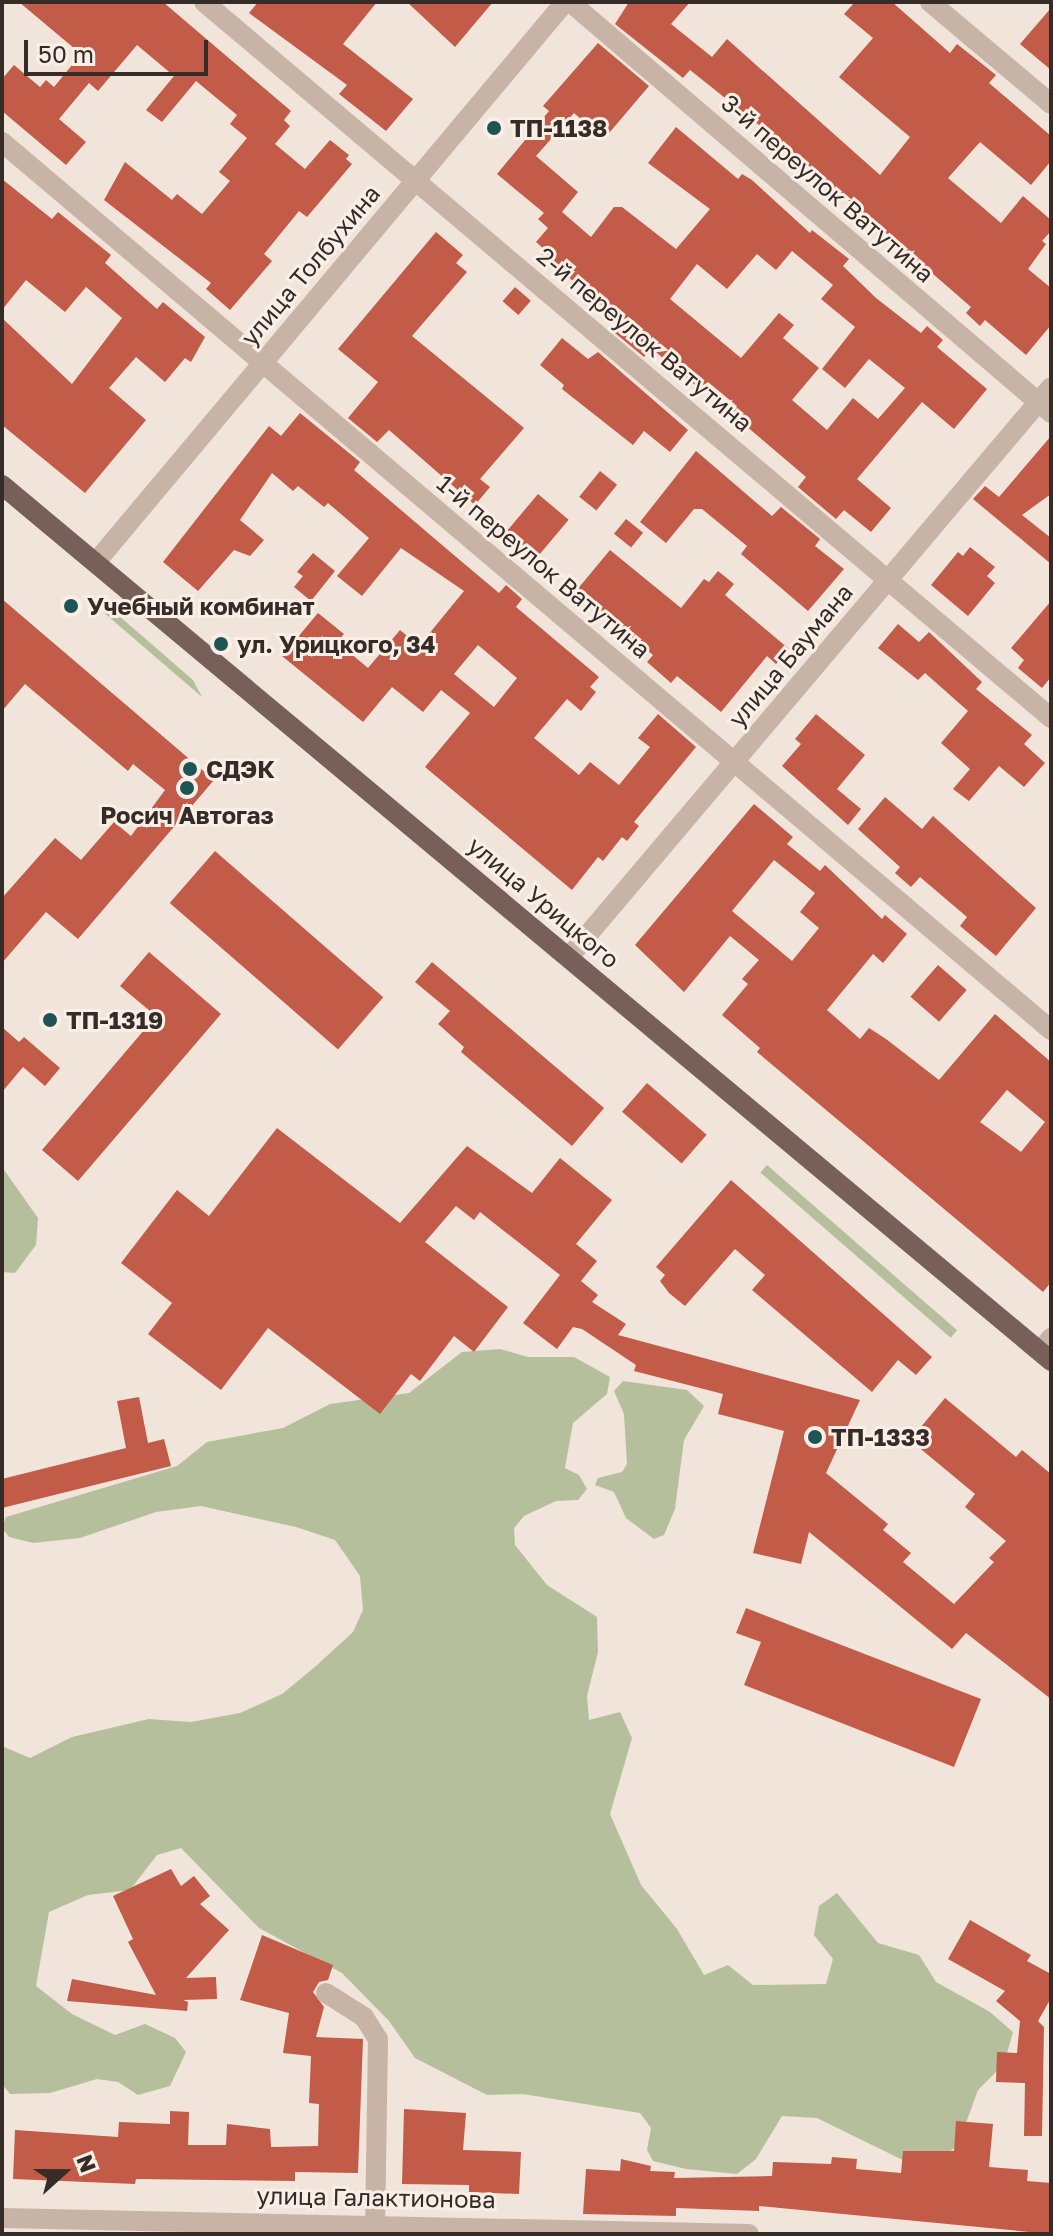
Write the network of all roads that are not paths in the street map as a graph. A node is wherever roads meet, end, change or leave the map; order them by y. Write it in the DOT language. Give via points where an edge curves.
graph roads {
  1 [pos="204,2"];
  2 [pos="568,2"];
  3 [pos="930,2"];
  4 [pos="1051,104"];
  5 [pos="2,142"];
  6 [pos="416,179"];
  7 [pos="262,363"];
  8 [pos="1047,401"];
  9 [pos="2,485"];
  10 [pos="96,562"];
  11 [pos="888,580"];
  12 [pos="1051,718"];
  13 [pos="735,761"];
  14 [pos="569,957"];
  15 [pos="1051,1030"];
  16 [pos="1047,1350"];
  17 [pos="326,1993"];
  18 [pos="2,2218"];
  19 [pos="368,2226"];
  20 [pos="749,2234"];
  1 -- 6 [label="street, 2-й переулок Ватутина"];
  2 -- 6 [label="street, улица Толбухина"];
  2 -- 8 [label="street, 3-й переулок Ватутина"];
  3 -- 4 [label="street"];
  5 -- 7 [label="street, 1-й переулок Ватутина"];
  6 -- 7 [label="street, улица Толбухина"];
  6 -- 11 [label="street, 2-й переулок Ватутина"];
  7 -- 10 [label="street, улица Толбухина"];
  7 -- 13 [label="street, 1-й переулок Ватутина"];
  8 -- 11 [label="street, улица Баумана"];
  9 -- 10 [label="main road, улица Урицкого"];
  10 -- 14 [label="main road, улица Урицкого"];
  11 -- 12 [label="street, 2-й переулок Ватутина"];
  11 -- 13 [label="street, улица Баумана"];
  13 -- 14 [label="street, улица Баумана"];
  13 -- 15 [label="street, 1-й переулок Ватутина"];
  14 -- 16 [label="main road, улица Урицкого"];
  17 -- 19 [label="street" via="364,2017 378,2039"];
  18 -- 19 [label="street, улица Галактионова"];
  19 -- 20 [label="street, улица Галактионова"];
}
